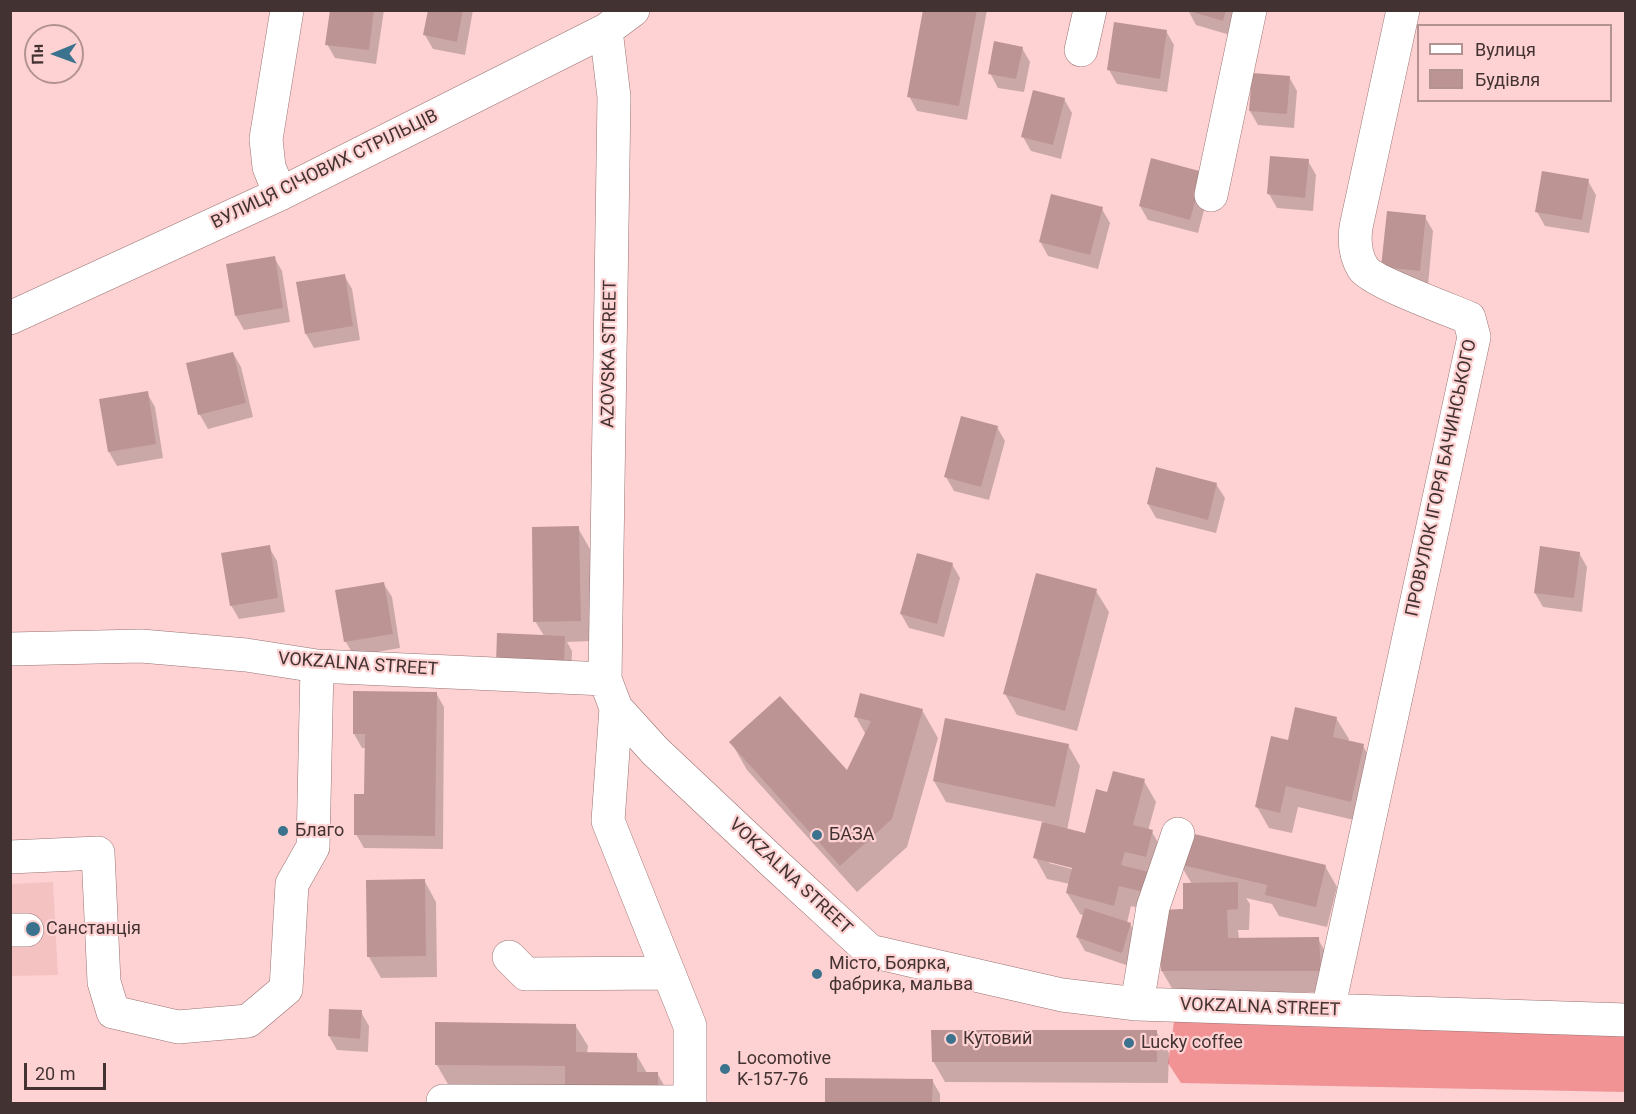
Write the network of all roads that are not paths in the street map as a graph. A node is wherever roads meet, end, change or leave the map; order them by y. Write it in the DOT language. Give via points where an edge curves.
graph roads {
  1 [pos="287,10"];
  2 [pos="633,10"];
  3 [pos="1090,10"];
  4 [pos="1250,10"];
  5 [pos="1403,10"];
  6 [pos="606,30"];
  7 [pos="1081,50"];
  8 [pos="280,194"];
  9 [pos="1210,195"];
  10 [pos="10,318"];
  11 [pos="10,649"];
  12 [pos="317,666"];
  13 [pos="610,694"];
  14 [pos="1178,834"];
  15 [pos="10,857"];
  16 [pos="510,957"];
  17 [pos="669,973"];
  18 [pos="1137,1004"];
  19 [pos="1328,1010"];
  20 [pos="1626,1020"];
  21 [pos="443,1101"];
  1 -- 8 [label="street" via="266,139 269,167"];
  2 -- 6 [label="street, ВУЛИЦЯ СІЧОВИХ СТРІЛЬЦІВ"];
  3 -- 7 [label="street"];
  4 -- 9 [label="street"];
  5 -- 19 [label="street, ПРОВУЛОК ІГОРЯ БАЧИНСЬКОГО" via="1354,244 1363,269 1379,281 1468,318 1474,337"];
  6 -- 8 [label="street, ВУЛИЦЯ СІЧОВИХ СТРІЛЬЦІВ"];
  6 -- 13 [label="street, AZOVSKA STREET" via="614,97"];
  8 -- 10 [label="street, ВУЛИЦЯ СІЧОВИХ СТРІЛЬЦІВ"];
  11 -- 12 [label="street, VOKZALNA STREET" via="141,646"];
  12 -- 13 [label="street, VOKZALNA STREET"];
  12 -- 15 [label="street" via="313,847 292,884 286,989 248,1021 178,1027 113,1012 104,982 98,853"];
  13 -- 17 [label="street, AZOVSKA STREET" via="608,821"];
  13 -- 18 [label="street, VOKZALNA STREET" via="655,751 870,951 1062,995"];
  14 -- 18 [label="street" via="1153,907"];
  16 -- 17 [label="street" via="526,974"];
  17 -- 21 [label="street, AZOVSKA STREET" via="690,1026 690,1102"];
  18 -- 19 [label="street, VOKZALNA STREET"];
  19 -- 20 [label="street, VOKZALNA STREET"];
}
